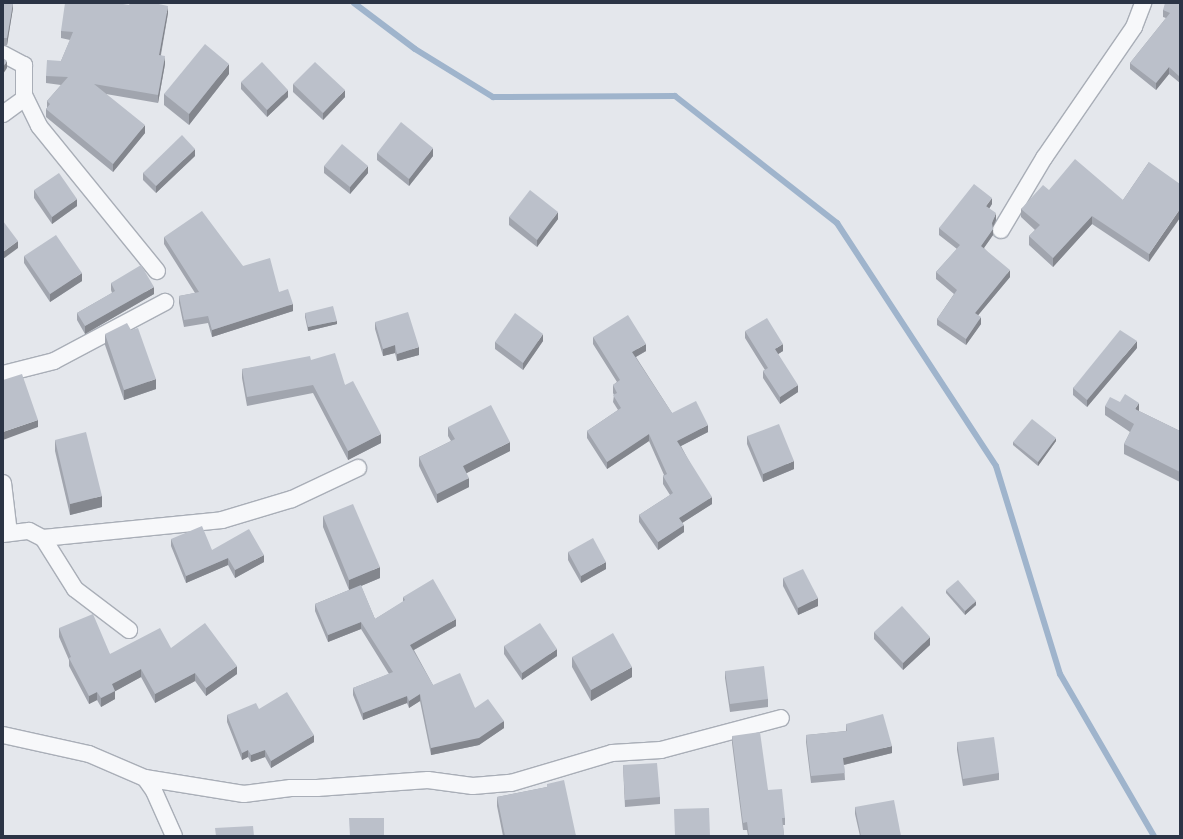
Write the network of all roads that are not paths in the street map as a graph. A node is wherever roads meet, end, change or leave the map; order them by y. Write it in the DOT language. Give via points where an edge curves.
graph roads {
  1 [pos="1143,3"];
  2 [pos="3,54"];
  3 [pos="25,98"];
  4 [pos="3,114"];
  5 [pos="1001,230"];
  6 [pos="157,271"];
  7 [pos="165,302"];
  8 [pos="3,374"];
  9 [pos="358,468"];
  10 [pos="3,482"];
  11 [pos="6,533"];
  12 [pos="43,538"];
  13 [pos="129,630"];
  14 [pos="781,718"];
  15 [pos="3,735"];
  16 [pos="145,778"];
  17 [pos="174,836"];
  1 -- 5 [label="street" via="1134,26 1044,158"];
  2 -- 3 [label="street" via="24,65"];
  3 -- 4 [label="street"];
  3 -- 6 [label="street" via="39,126"];
  7 -- 8 [label="street" via="54,361"];
  9 -- 12 [label="street" via="292,499 222,520"];
  10 -- 11 [label="street"];
  11 -- 12 [label="street" via="29,531"];
  12 -- 13 [label="street" via="75,589"];
  14 -- 16 [label="street" via="661,750 612,753 512,783 473,786 428,780 291,788 244,794"];
  15 -- 16 [label="street" via="89,754"];
  16 -- 17 [label="street" via="154,791"];
}
